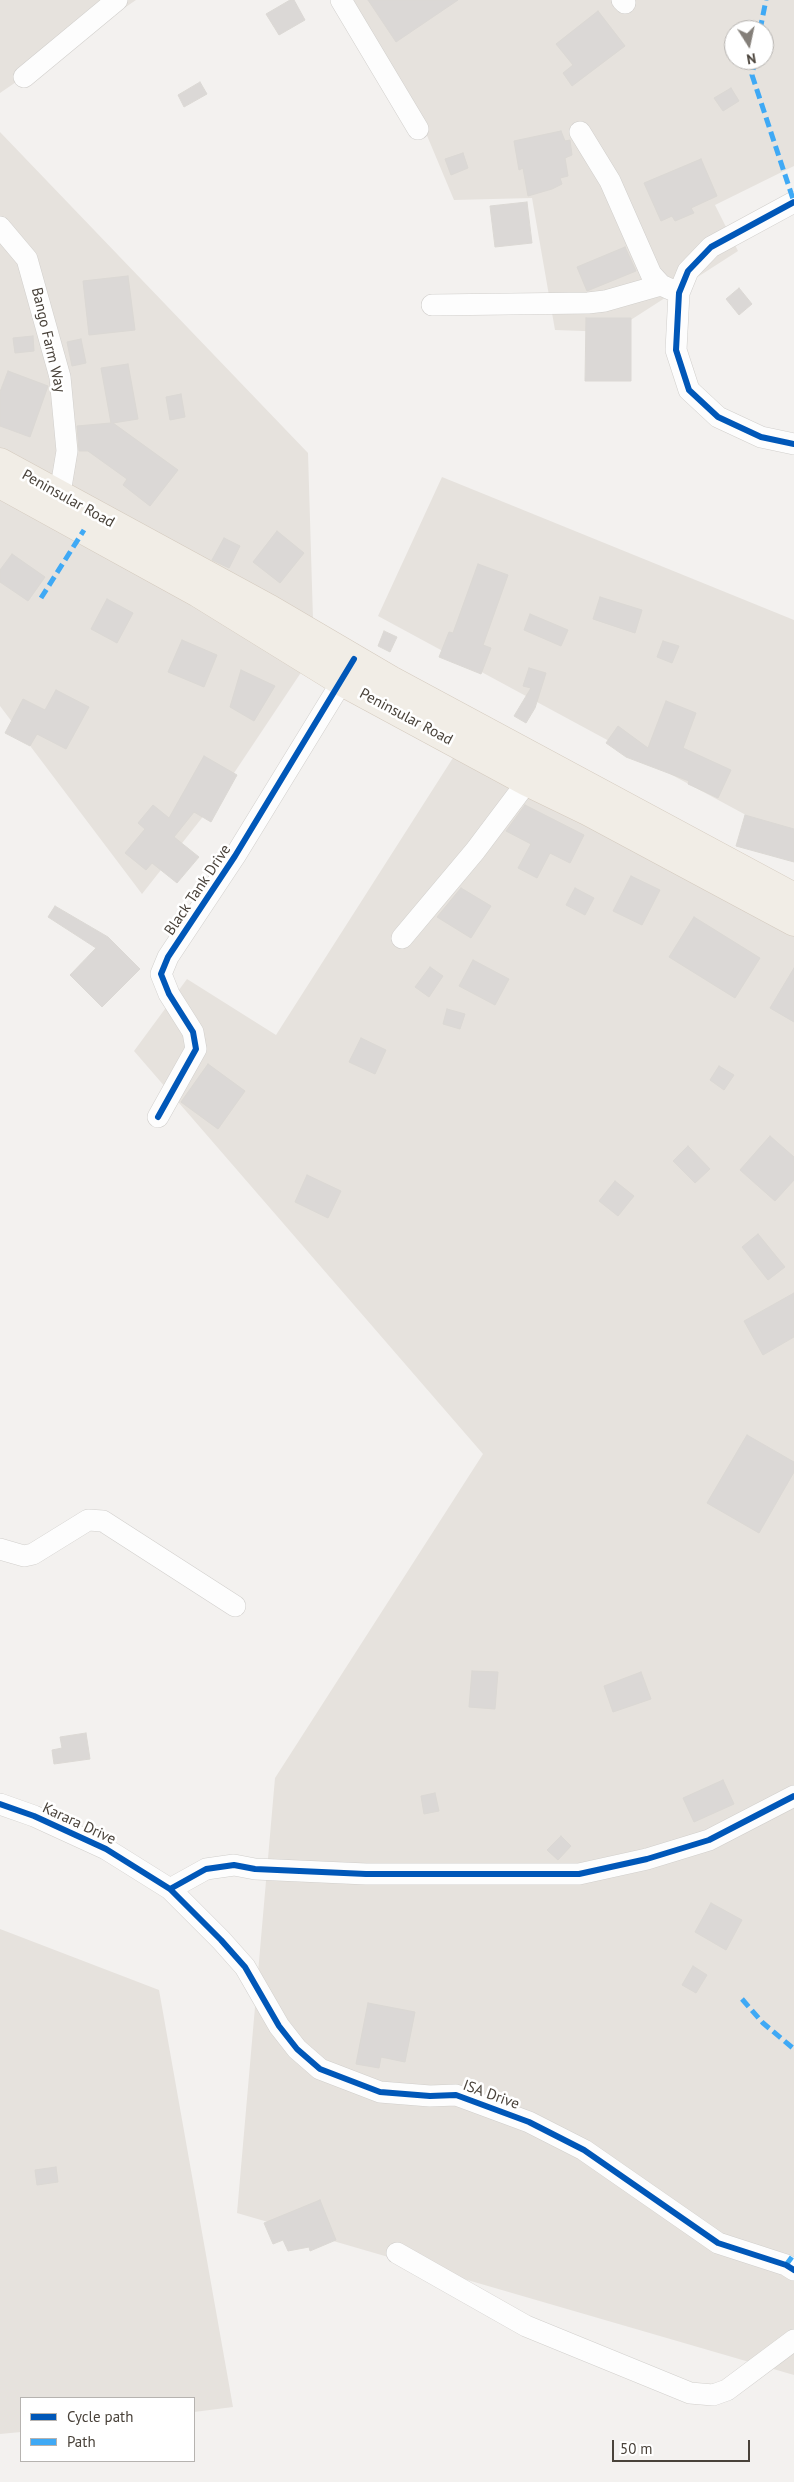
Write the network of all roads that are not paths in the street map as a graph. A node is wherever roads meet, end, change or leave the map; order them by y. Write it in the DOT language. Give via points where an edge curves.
graph roads {
  1 [pos="118,0"];
  2 [pos="341,0"];
  3 [pos="24,77"];
  4 [pos="418,129"];
  5 [pos="580,132"];
  6 [pos="794,202"];
  7 [pos="0,227"];
  8 [pos="670,289"];
  9 [pos="432,305"];
  10 [pos="794,444"];
  11 [pos="0,462"];
  12 [pos="0,484"];
  13 [pos="60,493"];
  14 [pos="348,671"];
  15 [pos="527,782"];
  16 [pos="794,897"];
  17 [pos="794,922"];
  18 [pos="402,938"];
  19 [pos="158,1117"];
  20 [pos="0,1549"];
  21 [pos="234,1606"];
  22 [pos="794,1796"];
  23 [pos="0,1804"];
  24 [pos="170,1889"];
  25 [pos="397,2253"];
  26 [pos="794,2270"];
  27 [pos="794,2340"];
  1 -- 3 [label="street"];
  2 -- 4 [label="street"];
  5 -- 8 [label="street" via="610,181 651,274"];
  6 -- 8 [label="street" via="711,247"];
  7 -- 13 [label="street, Bango Farm Way" via="27,259 60,377 67,451"];
  8 -- 9 [label="street" via="588,303"];
  8 -- 10 [label="street" via="676,350 689,390 718,417 761,437"];
  11 -- 13 [label="main road, Peninsular Road"];
  12 -- 14 [label="main road, Peninsular Road" via="206,598"];
  13 -- 14 [label="main road, Peninsular Road" via="270,609"];
  14 -- 15 [label="main road, Peninsular Road"];
  14 -- 16 [label="main road, Peninsular Road"];
  14 -- 19 [label="street, Black Tank Drive" via="235,856 168,957 161,974 192,1032 196,1049"];
  15 -- 17 [label="main road, Peninsular Road"];
  15 -- 18 [label="street" via="475,851"];
  20 -- 21 [label="street" via="24,1556 33,1554 88,1520 103,1521"];
  22 -- 24 [label="street" via="709,1840 647,1859 579,1874 366,1874 256,1869 234,1864 206,1869"];
  23 -- 24 [label="street, Karara Drive" via="106,1849"];
  24 -- 26 [label="street, ISA Drive" via="245,1967 279,2026 297,2049 320,2069 380,2092 456,2095 529,2122 584,2150 718,2243"];
  25 -- 27 [label="street" via="526,2326 690,2393 713,2395 727,2390"];
}
